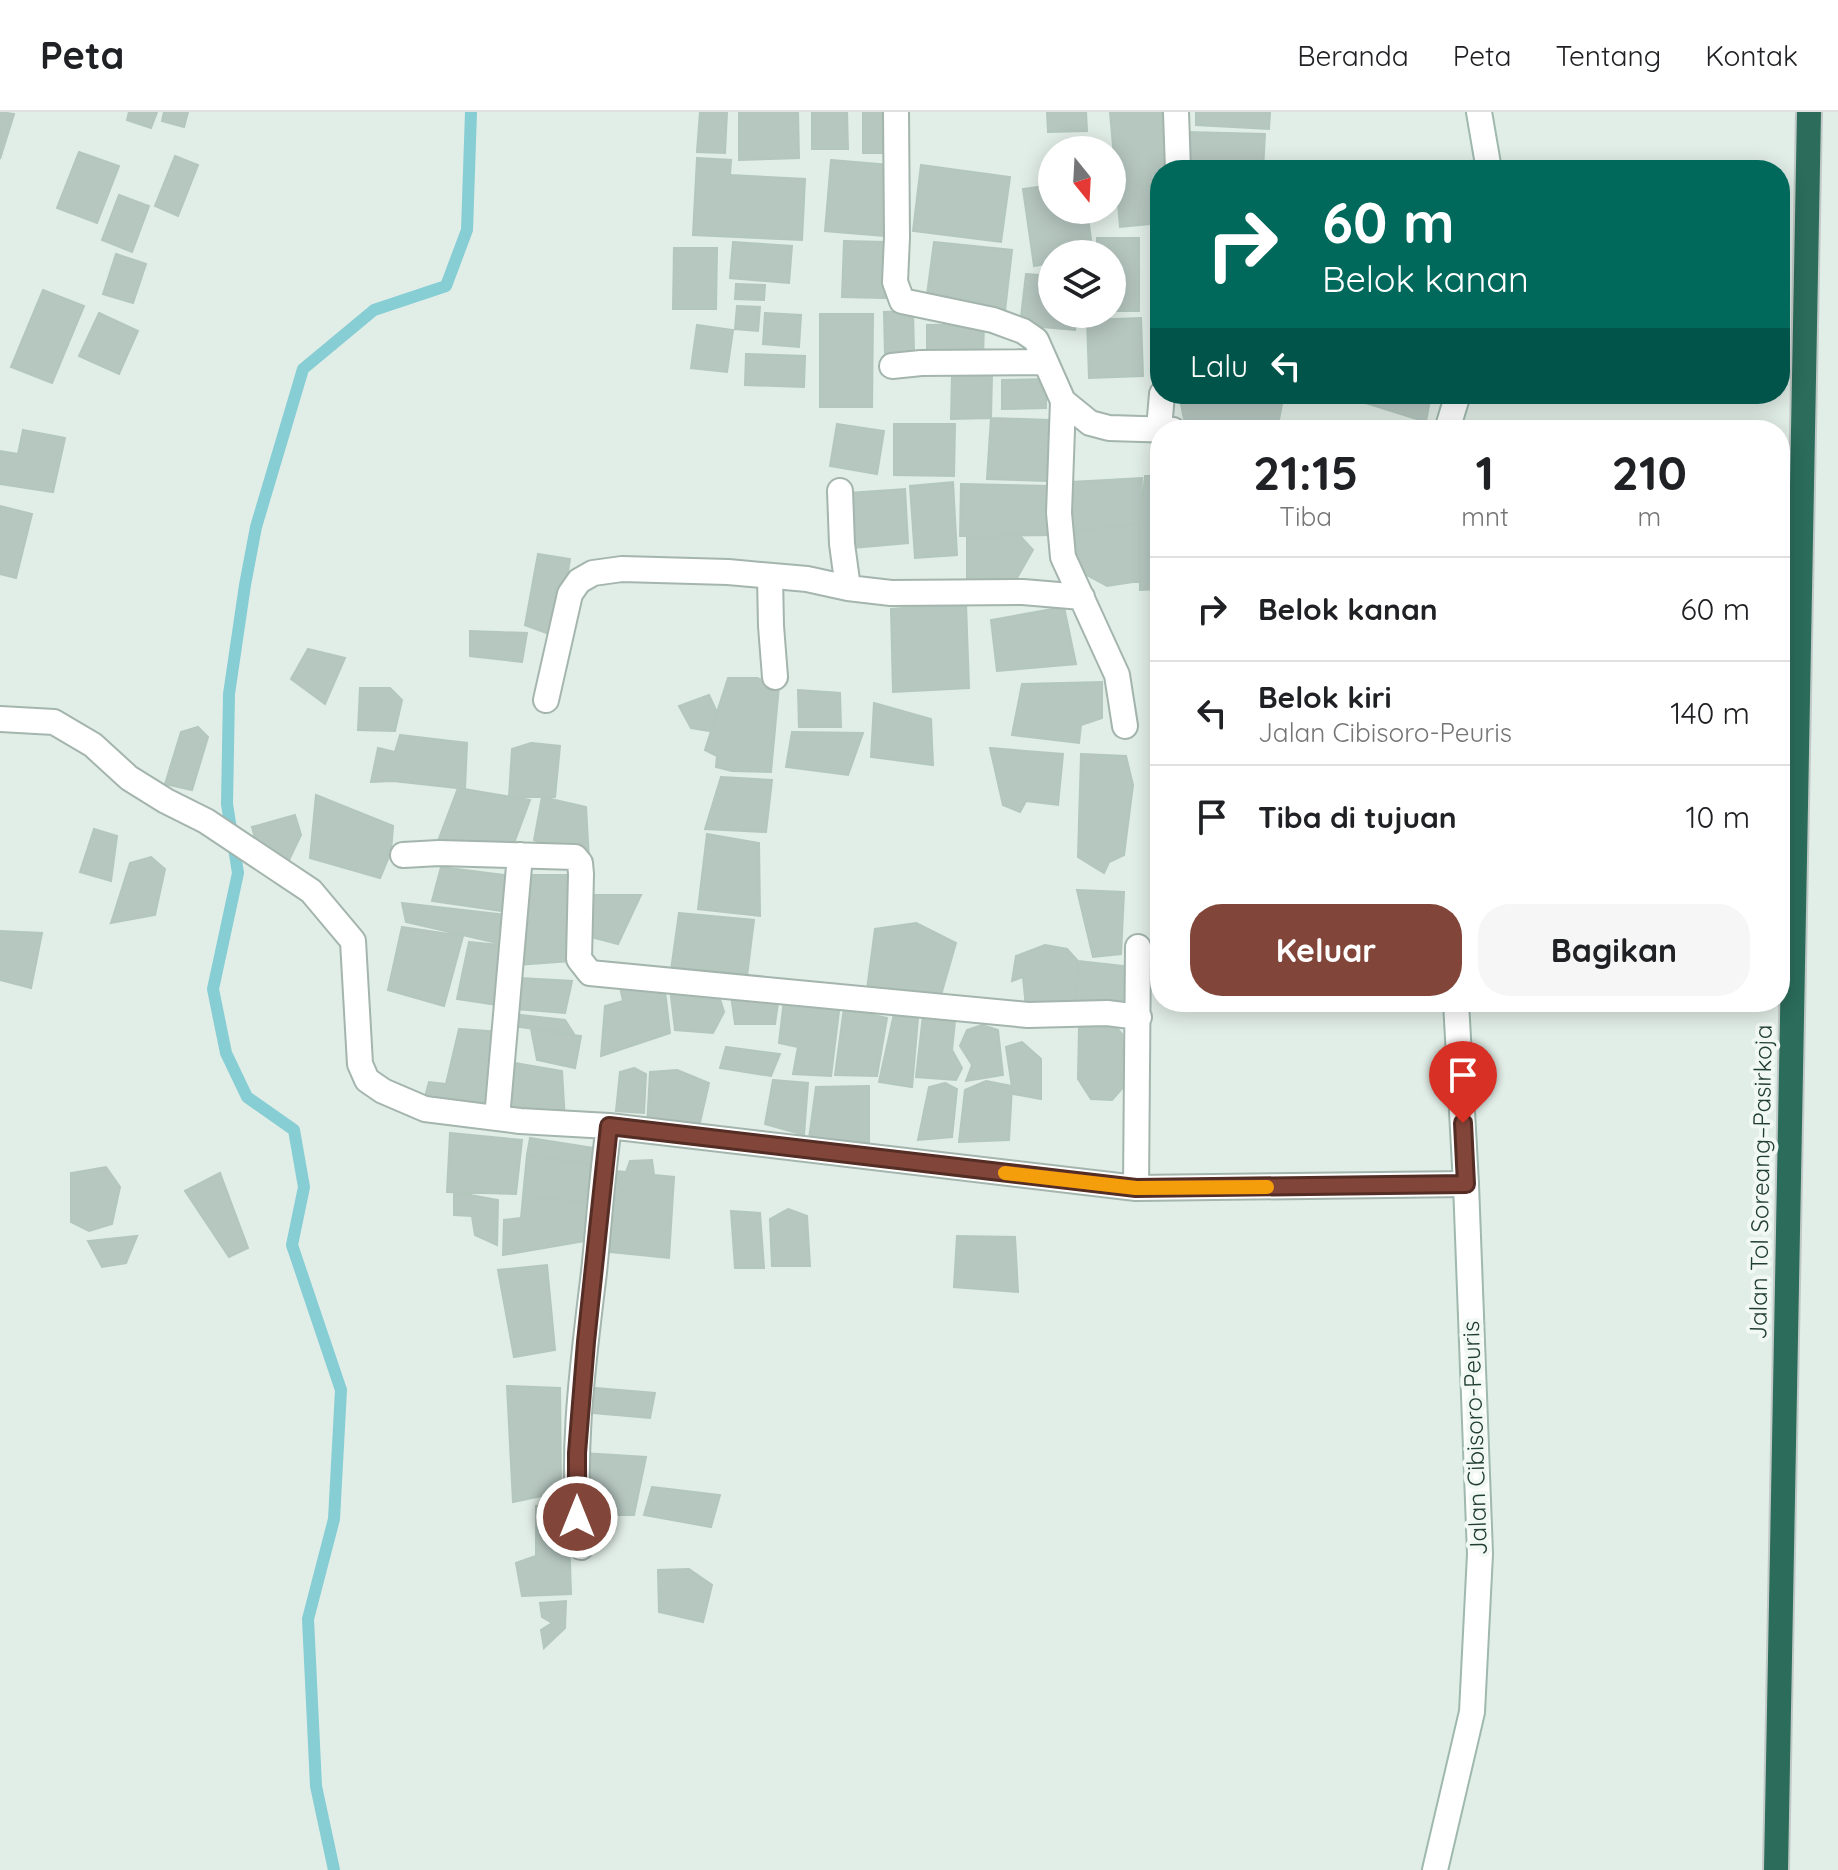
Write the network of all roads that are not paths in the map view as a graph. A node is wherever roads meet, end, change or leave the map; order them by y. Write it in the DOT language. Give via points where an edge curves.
graph roads {
  1 [pos="896,112"];
  2 [pos="1176,112"];
  3 [pos="1479,112"];
  4 [pos="1809,112"];
  5 [pos="1178,160"];
  6 [pos="1487,160"];
  7 [pos="1045,362"];
  8 [pos="892,366"];
  9 [pos="1063,401"];
  10 [pos="1150,429"];
  11 [pos="840,491"];
  12 [pos="770,577"];
  13 [pos="848,588"];
  14 [pos="1082,597"];
  15 [pos="775,677"];
  16 [pos="546,700"];
  17 [pos="0,719"];
  18 [pos="1125,726"];
  19 [pos="403,855"];
  20 [pos="520,855"];
  21 [pos="1138,947"];
  22 [pos="1457,1012"];
  23 [pos="1139,1017"];
  24 [pos="497,1118"];
  25 [pos="609,1126"];
  26 [pos="1466,1184"];
  27 [pos="1136,1188"];
  28 [pos="581,1547"];
  29 [pos="1435,1870"];
  30 [pos="1776,1870"];
  1 -- 7 [label="street" via="899,297 913,305 1023,331 1036,340"];
  2 -- 5 [label="street"];
  3 -- 6 [label="street"];
  4 -- 30 [label="highway, Jalan Tol Soreang–Pasirkoja"];
  7 -- 8 [label="street"];
  7 -- 9 [label="street"];
  9 -- 10 [label="street" via="1090,423"];
  9 -- 14 [label="street" via="1062,546"];
  11 -- 13 [label="street"];
  12 -- 13 [label="street"];
  12 -- 15 [label="street"];
  12 -- 16 [label="street" via="692,570 593,573 570,594"];
  13 -- 14 [label="street"];
  14 -- 18 [label="street" via="1117,675"];
  17 -- 24 [label="street" via="54,722 93,745 129,778 206,821 311,891 353,941 360,1064 367,1080 425,1109"];
  19 -- 20 [label="street"];
  20 -- 23 [label="street" via="575,857 580,863 579,959 590,973 1028,1015"];
  20 -- 24 [label="street"];
  21 -- 23 [label="street"];
  22 -- 26 [label="street, Jalan Cibisoro-Peuris"];
  23 -- 27 [label="street"];
  24 -- 25 [label="street"];
  25 -- 27 [label="street"];
  25 -- 28 [label="street" via="577,1453"];
  26 -- 27 [label="street"];
  26 -- 29 [label="street, Jalan Cibisoro-Peuris" via="1478,1601 1472,1712"];
}
